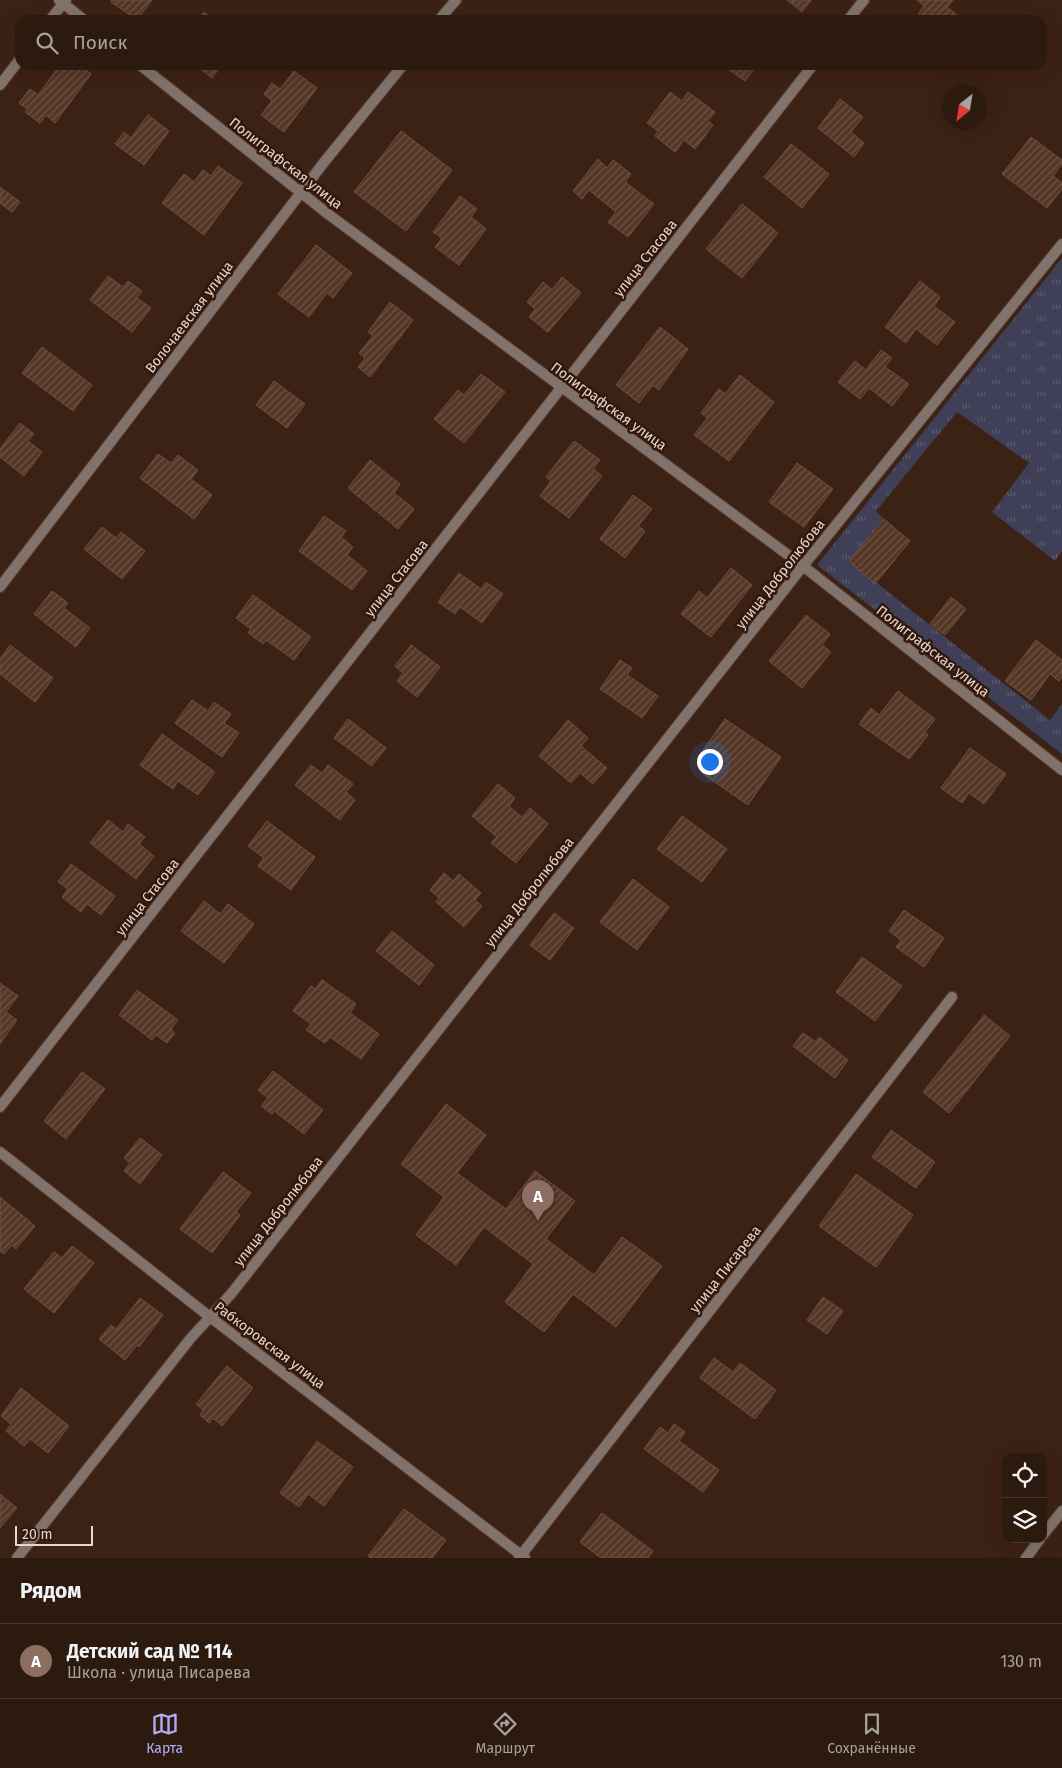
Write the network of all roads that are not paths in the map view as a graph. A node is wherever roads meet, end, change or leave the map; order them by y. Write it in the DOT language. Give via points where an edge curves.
graph roads {
  1 [pos="456,0"];
  2 [pos="864,0"];
  3 [pos="62,1"];
  4 [pos="53,15"];
  5 [pos="78,15"];
  6 [pos="443,15"];
  7 [pos="852,15"];
  8 [pos="15,66"];
  9 [pos="146,70"];
  10 [pos="399,70"];
  11 [pos="809,70"];
  12 [pos="0,85"];
  13 [pos="301,193"];
  14 [pos="1062,244"];
  15 [pos="561,388"];
  16 [pos="803,566"];
  17 [pos="0,587"];
  18 [pos="1062,770"];
  19 [pos="952,997"];
  20 [pos="0,1107"];
  21 [pos="0,1152"];
  22 [pos="210,1317"];
  23 [pos="1062,1511"];
  24 [pos="1047,1530"];
  25 [pos="1037,1543"];
  26 [pos="522,1557"];
  27 [pos="18,1558"];
  28 [pos="1026,1558"];
  1 -- 6 [label="street"];
  2 -- 7 [label="street"];
  3 -- 4 [label="street"];
  3 -- 5 [label="street"];
  8 -- 12 [label="street"];
  9 -- 13 [label="street, Полиграфская улица"];
  10 -- 13 [label="street, Волочаевская улица"];
  11 -- 15 [label="street, улица Стасова"];
  13 -- 15 [label="street, Полиграфская улица"];
  13 -- 17 [label="street, Волочаевская улица"];
  14 -- 16 [label="street, улица Добролюбова"];
  15 -- 16 [label="street, Полиграфская улица"];
  15 -- 20 [label="street, улица Стасова"];
  16 -- 18 [label="street, Полиграфская улица"];
  16 -- 22 [label="street, улица Добролюбова"];
  19 -- 26 [label="street, улица Писарева"];
  21 -- 22 [label="street, Рабкоровская улица"];
  22 -- 26 [label="street, Рабкоровская улица"];
  22 -- 27 [label="street, улица Добролюбова"];
  23 -- 24 [label="street"];
  25 -- 28 [label="street"];
}
